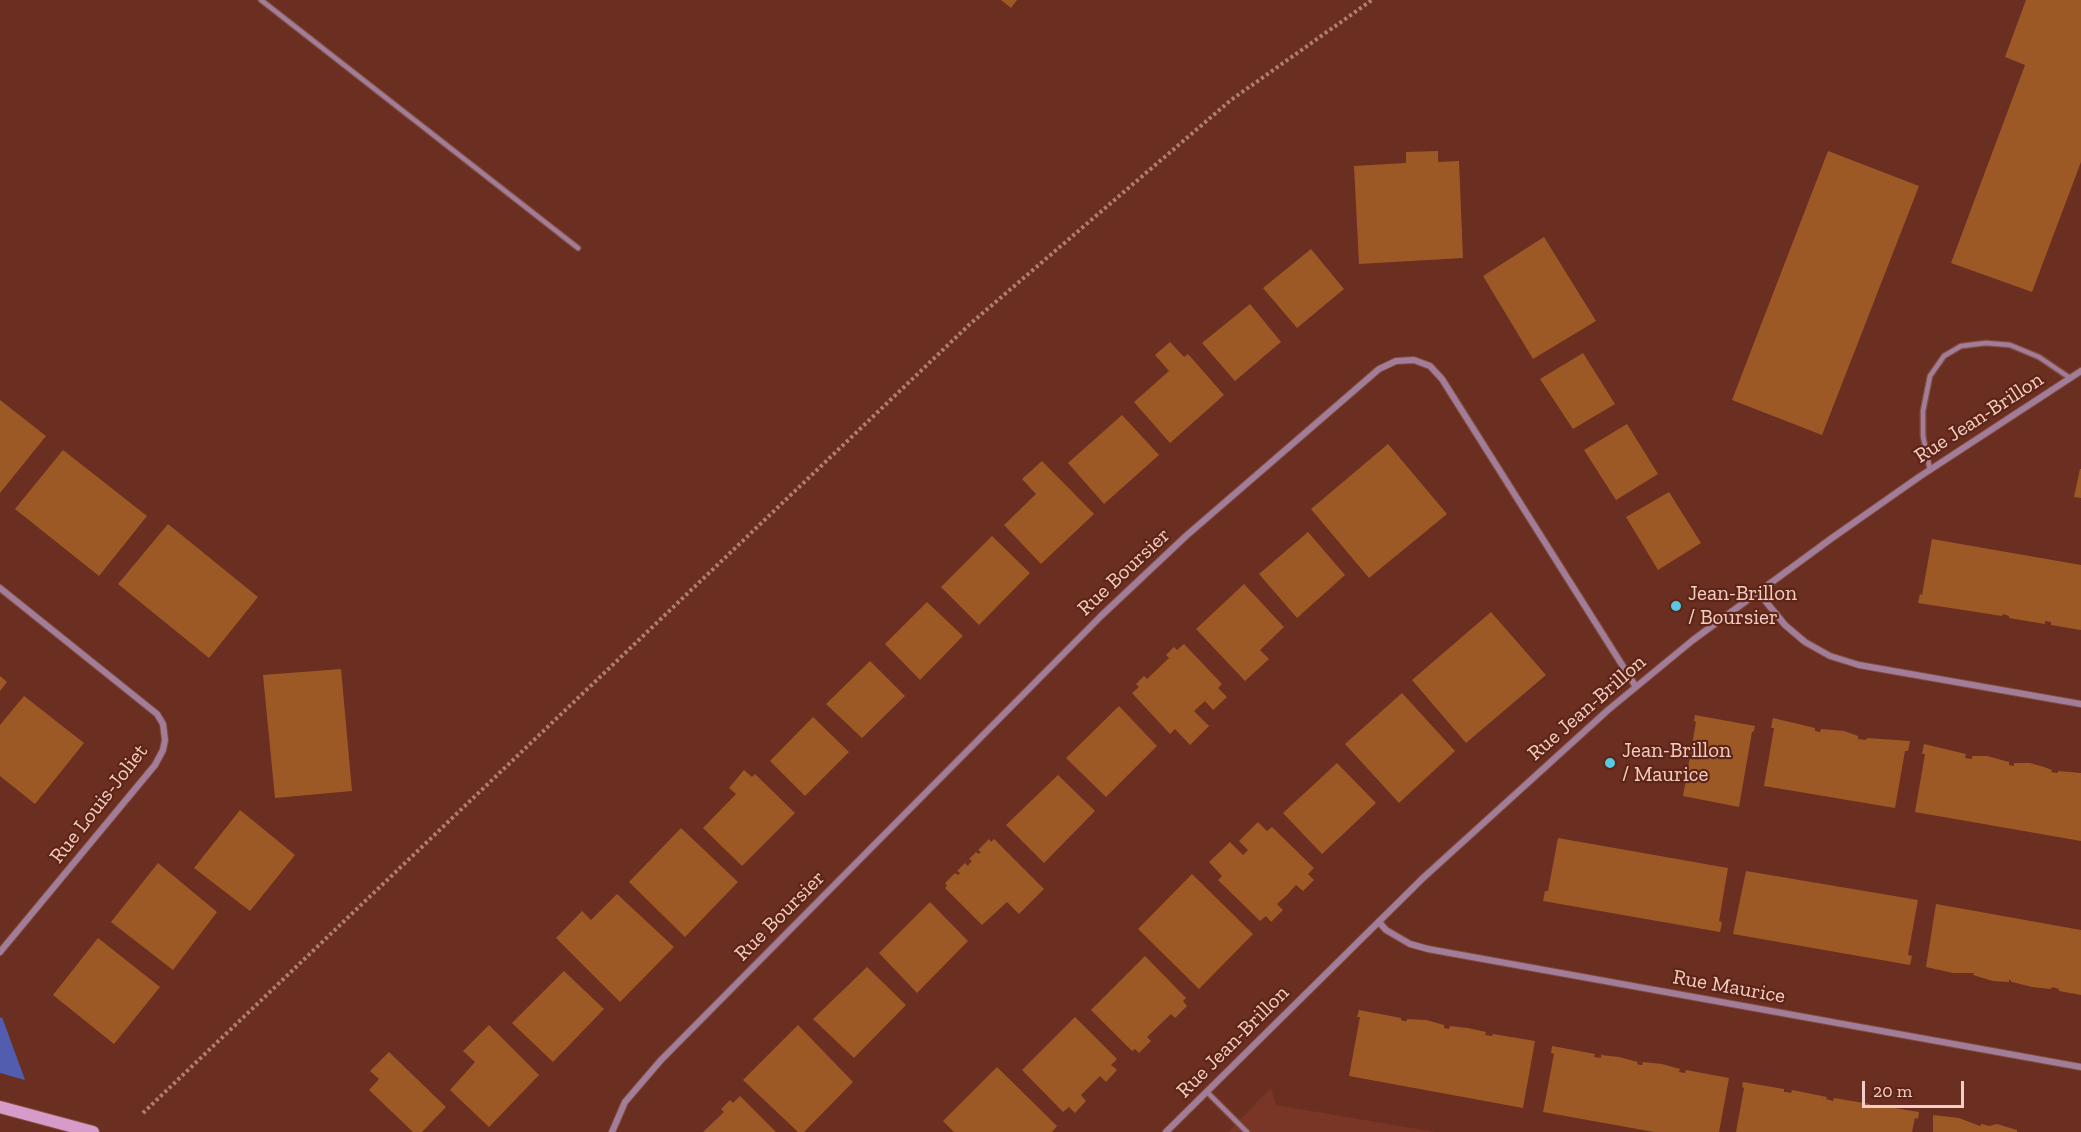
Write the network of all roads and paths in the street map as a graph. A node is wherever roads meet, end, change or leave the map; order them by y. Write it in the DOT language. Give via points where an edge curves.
graph roads {
  1 [pos="261,0"];
  2 [pos="1372,0"];
  3 [pos="578,248"];
  4 [pos="2081,371"];
  5 [pos="2070,378"];
  6 [pos="1930,470"];
  7 [pos="0,588"];
  8 [pos="1758,592"];
  9 [pos="1636,687"];
  10 [pos="2081,704"];
  11 [pos="1378,922"];
  12 [pos="0,952"];
  13 [pos="2081,1067"];
  14 [pos="1207,1092"];
  15 [pos="0,1107"];
  16 [pos="143,1113"];
  17 [pos="93,1132"];
  18 [pos="612,1132"];
  19 [pos="1166,1132"];
  20 [pos="1247,1132"];
  1 -- 3 [label="lane"];
  2 -- 16 [label="path" via="1231,100 970,324"];
  4 -- 5 [label="street, Rue Jean-Brillon"];
  5 -- 6 [label="street, Rue Jean-Brillon"];
  5 -- 6 [label="lane" via="2010,345 1961,346 1944,356 1930,376 1923,411"];
  6 -- 8 [label="street, Rue Jean-Brillon"];
  7 -- 12 [label="street, Rue Louis-Joliet" via="157,714 165,740 155,765"];
  8 -- 9 [label="street, Rue Jean-Brillon"];
  8 -- 10 [label="street" via="1804,642 1830,656 1859,665"];
  9 -- 11 [label="street, Rue Jean-Brillon" via="1468,835"];
  9 -- 18 [label="street, Rue Boursier" via="1442,379 1430,366 1414,360 1396,361 1379,369 1186,536 1101,616 661,1060 625,1102"];
  11 -- 13 [label="street, Rue Maurice" via="1410,944 1428,949"];
  11 -- 14 [label="street, Rue Jean-Brillon"];
  14 -- 19 [label="street, Rue Jean-Brillon"];
  14 -- 20 [label="lane"];
  15 -- 17 [label="street"];
}
